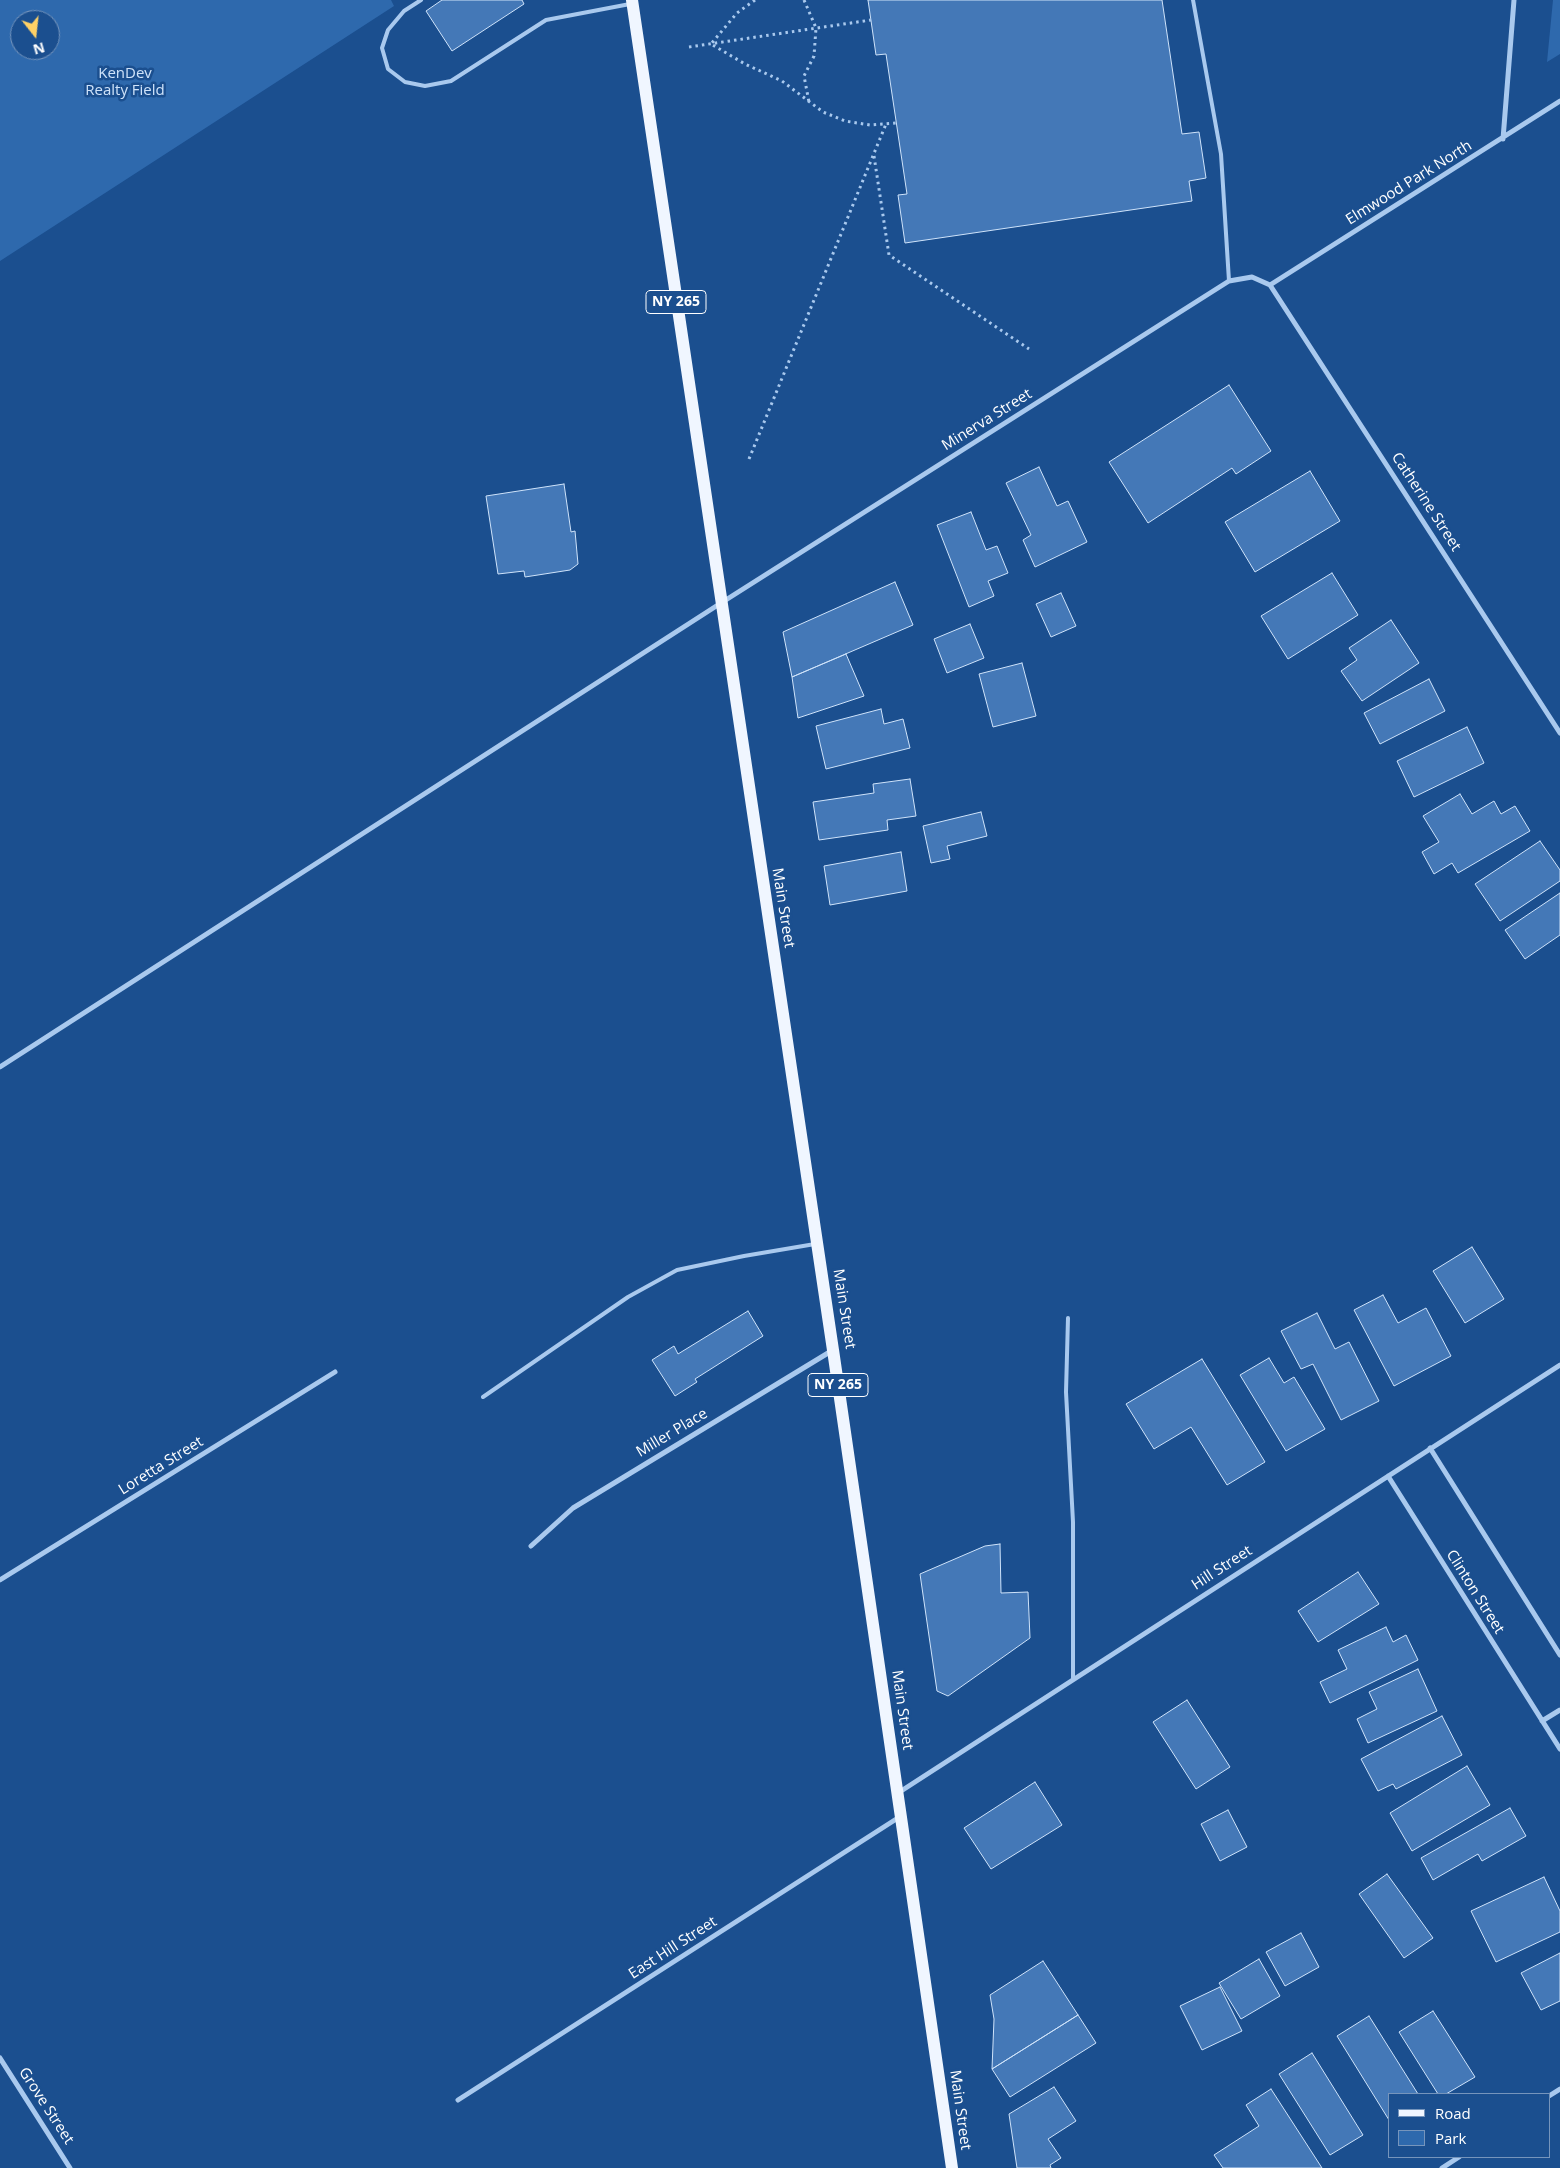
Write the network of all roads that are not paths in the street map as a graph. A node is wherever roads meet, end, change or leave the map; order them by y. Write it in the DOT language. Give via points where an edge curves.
graph roads {
  1 [pos="421,0"];
  2 [pos="1193,0"];
  3 [pos="1514,0"];
  4 [pos="632,2"];
  5 [pos="1560,101"];
  6 [pos="1503,139"];
  7 [pos="1229,280"];
  8 [pos="1270,285"];
  9 [pos="721,603"];
  10 [pos="1560,733"];
  11 [pos="0,1067"];
  12 [pos="817,1244"];
  13 [pos="1068,1318"];
  14 [pos="833,1350"];
  15 [pos="1560,1365"];
  16 [pos="335,1372"];
  17 [pos="482,1397"];
  18 [pos="1430,1448"];
  19 [pos="1388,1476"];
  20 [pos="531,1546"];
  21 [pos="0,1580"];
  22 [pos="1560,1655"];
  23 [pos="1073,1679"];
  24 [pos="1560,1710"];
  25 [pos="1542,1721"];
  26 [pos="1560,1749"];
  27 [pos="898,1793"];
  28 [pos="901,1816"];
  29 [pos="0,2058"];
  30 [pos="458,2100"];
  31 [pos="1457,2158"];
  32 [pos="70,2168"];
  33 [pos="952,2168"];
  34 [pos="1442,2168"];
  1 -- 4 [label="lane" via="404,12 388,30 382,48 388,69 404,82 425,86 451,81 546,20"];
  2 -- 7 [label="lane" via="1221,154"];
  3 -- 6 [label="street"];
  4 -- 9 [label="main road, NY 265"];
  5 -- 6 [label="street, Elmwood Park North"];
  6 -- 8 [label="street, Elmwood Park North"];
  7 -- 8 [label="street, Minerva Street" via="1252,277"];
  7 -- 9 [label="street, Minerva Street"];
  8 -- 10 [label="street, Catherine Street"];
  9 -- 11 [label="street, Minerva Street"];
  9 -- 12 [label="main road, Main Street / NY 265"];
  12 -- 14 [label="main road, Main Street / NY 265"];
  12 -- 17 [label="lane" via="677,1270 628,1297"];
  13 -- 23 [label="lane" via="1066,1392 1073,1522"];
  14 -- 20 [label="street, Miller Place" via="573,1508"];
  14 -- 27 [label="main road, Main Street / NY 265"];
  15 -- 18 [label="street, Hill Street"];
  16 -- 21 [label="street, Loretta Street"];
  18 -- 19 [label="street, Hill Street"];
  18 -- 22 [label="street"];
  19 -- 23 [label="street, Hill Street"];
  19 -- 25 [label="street, Clinton Street"];
  23 -- 27 [label="street, Hill Street"];
  24 -- 25 [label="street"];
  25 -- 26 [label="street, Clinton Street"];
  27 -- 28 [label="main road, Main Street / NY 265"];
  28 -- 30 [label="street, East Hill Street"];
  28 -- 33 [label="main road, Main Street / NY 265"];
  29 -- 32 [label="street, Grove Street"];
  31 -- 34 [label="street"];
}
